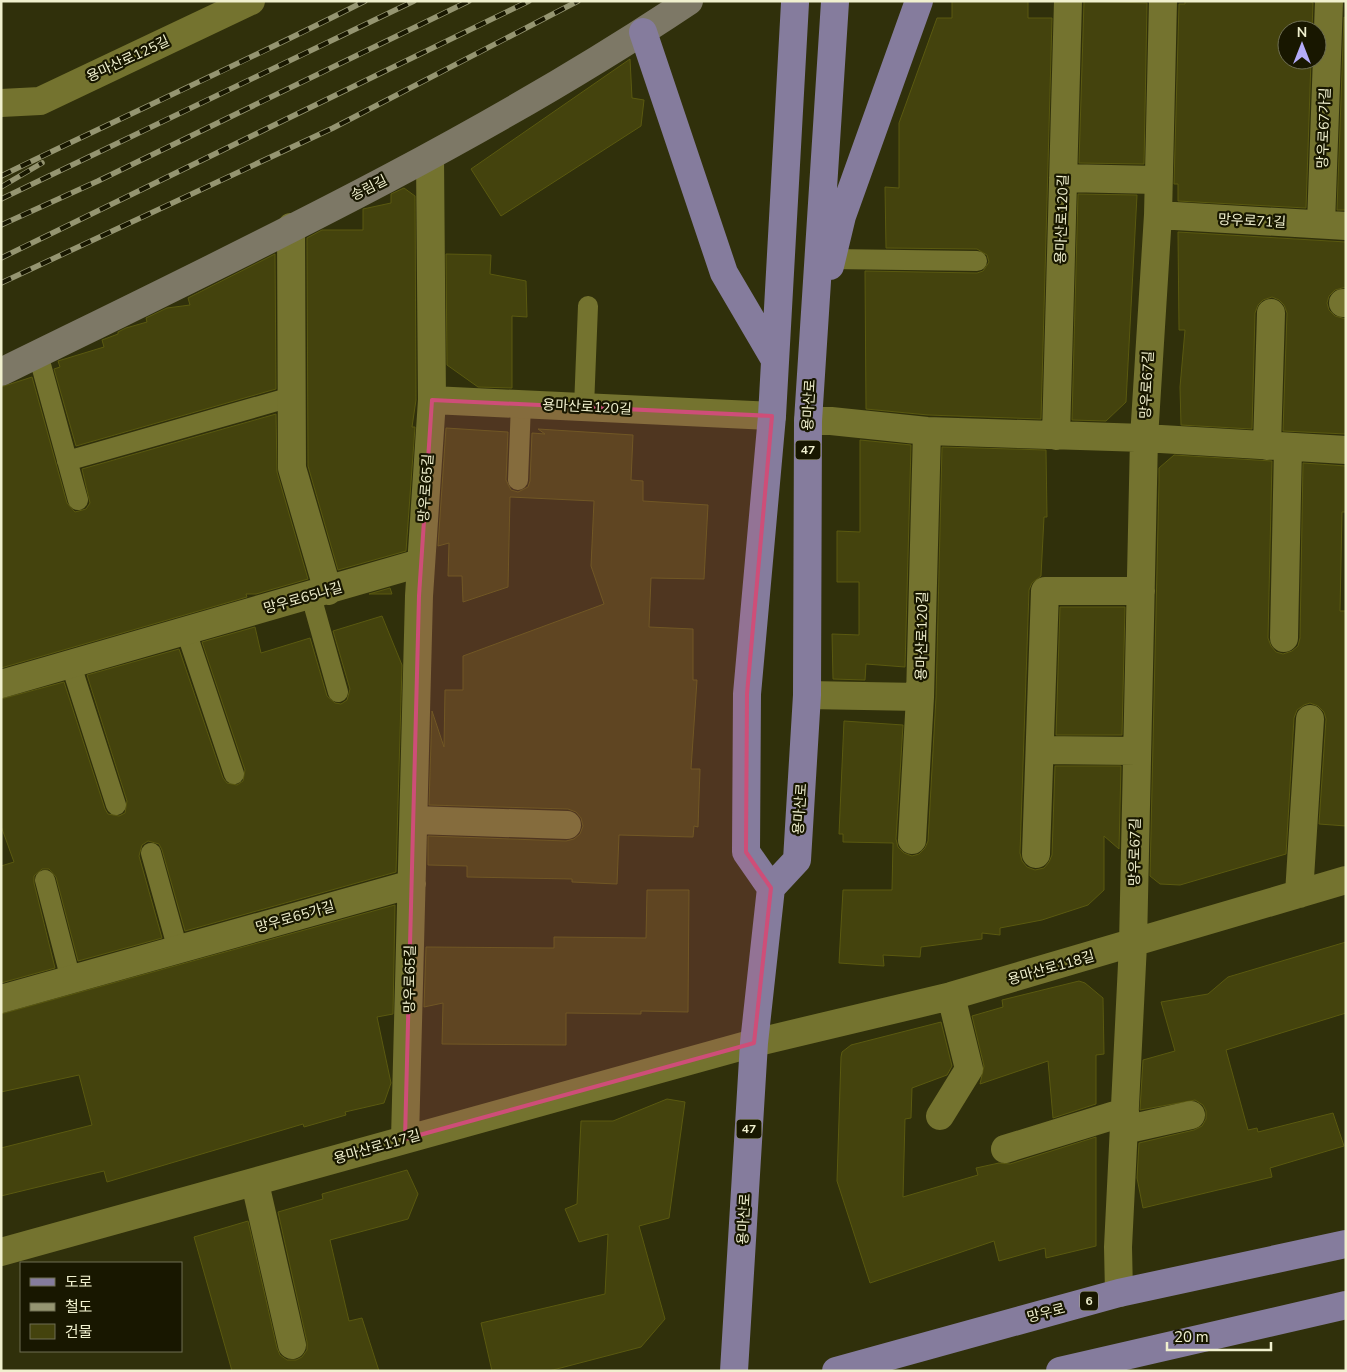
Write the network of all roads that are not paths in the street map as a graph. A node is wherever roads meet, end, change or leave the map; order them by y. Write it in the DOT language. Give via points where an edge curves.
graph roads {
  1 [pos="251,1"];
  2 [pos="690,1"];
  3 [pos="918,1"];
  4 [pos="1068,1"];
  5 [pos="1163,1"];
  6 [pos="1329,1"];
  7 [pos="835,2"];
  8 [pos="795,3"];
  9 [pos="643,32"];
  10 [pos="40,101"];
  11 [pos="1,103"];
  12 [pos="1,121"];
  13 [pos="430,157"];
  14 [pos="1063,178"];
  15 [pos="1157,180"];
  16 [pos="1158,215"];
  17 [pos="1333,225"];
  18 [pos="291,227"];
  19 [pos="832,259"];
  20 [pos="977,261"];
  21 [pos="588,306"];
  22 [pos="814,313"];
  23 [pos="1271,313"];
  24 [pos="38,354"];
  25 [pos="775,360"];
  26 [pos="1,372"];
  27 [pos="291,397"];
  28 [pos="432,400"];
  29 [pos="521,404"];
  30 [pos="584,407"];
  31 [pos="772,416"];
  32 [pos="808,421"];
  33 [pos="927,431"];
  34 [pos="1056,436"];
  35 [pos="1144,438"];
  36 [pos="1278,447"];
  37 [pos="1346,450"];
  38 [pos="67,461"];
  39 [pos="518,480"];
  40 [pos="78,500"];
  41 [pos="420,563"];
  42 [pos="1141,590"];
  43 [pos="319,594"];
  44 [pos="186,632"];
  45 [pos="1284,638"];
  46 [pos="71,665"];
  47 [pos="1,684"];
  48 [pos="338,692"];
  49 [pos="807,695"];
  50 [pos="920,697"];
  51 [pos="1310,719"];
  52 [pos="1040,750"];
  53 [pos="1137,751"];
  54 [pos="234,774"];
  55 [pos="116,805"];
  56 [pos="414,820"];
  57 [pos="567,825"];
  58 [pos="912,840"];
  59 [pos="151,853"];
  60 [pos="1036,854"];
  61 [pos="45,880"];
  62 [pos="1346,880"];
  63 [pos="412,884"];
  64 [pos="771,888"];
  65 [pos="1299,894"];
  66 [pos="1133,944"];
  67 [pos="178,950"];
  68 [pos="71,980"];
  69 [pos="951,996"];
  70 [pos="1,999"];
  71 [pos="754,1043"];
  72 [pos="1191,1115"];
  73 [pos="940,1116"];
  74 [pos="1124,1121"];
  75 [pos="405,1139"];
  76 [pos="1005,1149"];
  77 [pos="254,1183"];
  78 [pos="1346,1244"];
  79 [pos="1,1252"];
  80 [pos="1119,1293"];
  81 [pos="1346,1305"];
  82 [pos="292,1344"];
  83 [pos="1071,1369"];
  84 [pos="734,1371"];
  85 [pos="836,1371"];
  1 -- 10 [label="street, 용마산로125길"];
  2 -- 9 [label="street, 송림길"];
  3 -- 19 [label="main road" via="842,216"];
  4 -- 14 [label="street, 용마산로120길"];
  5 -- 15 [label="street, 망우로67길"];
  6 -- 17 [label="street, 망우로67가길"];
  7 -- 22 [label="main road, 용마산로 / 47"];
  8 -- 25 [label="main road"];
  9 -- 13 [label="street, 송림길"];
  9 -- 25 [label="main road" via="724,273"];
  10 -- 11 [label="street, 용마산로125길"];
  10 -- 12 [label="street"];
  13 -- 18 [label="street, 송림길"];
  13 -- 28 [label="street, 망우로65길"];
  14 -- 15 [label="street"];
  14 -- 34 [label="street, 용마산로120길"];
  15 -- 16 [label="street, 망우로67길"];
  16 -- 17 [label="street, 망우로71길"];
  16 -- 35 [label="street, 망우로67길"];
  18 -- 24 [label="street, 송림길"];
  18 -- 27 [label="street"];
  19 -- 20 [label="lane"];
  19 -- 22 [label="main road"];
  21 -- 30 [label="lane"];
  22 -- 32 [label="main road, 용마산로 / 47"];
  23 -- 36 [label="street"];
  24 -- 26 [label="street, 송림길"];
  24 -- 38 [label="lane"];
  25 -- 31 [label="main road"];
  27 -- 38 [label="lane"];
  27 -- 43 [label="street" via="292,468"];
  28 -- 29 [label="street, 용마산로120길"];
  28 -- 41 [label="street, 망우로65길"];
  29 -- 30 [label="street, 용마산로120길"];
  29 -- 39 [label="lane"];
  30 -- 31 [label="street, 용마산로120길"];
  31 -- 64 [label="main road" via="747,694 746,842 746,852"];
  32 -- 33 [label="street"];
  32 -- 49 [label="main road, 용마산로 / 47"];
  33 -- 34 [label="street"];
  33 -- 50 [label="street, 용마산로120길"];
  34 -- 35 [label="street"];
  35 -- 36 [label="street"];
  35 -- 42 [label="street, 망우로67길"];
  36 -- 37 [label="street"];
  36 -- 45 [label="street"];
  38 -- 40 [label="lane"];
  41 -- 43 [label="street, 망우로65나길"];
  41 -- 56 [label="street, 망우로65길"];
  42 -- 52 [label="street" via="1045,591"];
  42 -- 53 [label="street, 망우로67길"];
  43 -- 44 [label="street, 망우로65나길"];
  43 -- 48 [label="lane"];
  44 -- 46 [label="street, 망우로65나길"];
  44 -- 54 [label="lane"];
  46 -- 47 [label="street, 망우로65나길"];
  46 -- 55 [label="lane"];
  49 -- 50 [label="street"];
  49 -- 64 [label="main road, 용마산로 / 47" via="796,860"];
  50 -- 58 [label="street, 용마산로120길"];
  51 -- 65 [label="street"];
  52 -- 53 [label="street"];
  52 -- 60 [label="street"];
  53 -- 66 [label="street, 망우로67길"];
  56 -- 57 [label="street"];
  56 -- 63 [label="street, 망우로65길"];
  59 -- 67 [label="lane"];
  61 -- 68 [label="lane"];
  62 -- 65 [label="street, 용마산로118길"];
  63 -- 67 [label="street, 망우로65가길"];
  63 -- 75 [label="street, 망우로65길"];
  64 -- 71 [label="main road, 용마산로 / 47"];
  65 -- 66 [label="street, 용마산로118길"];
  66 -- 69 [label="street, 용마산로118길"];
  66 -- 74 [label="street, 망우로67길"];
  67 -- 68 [label="street, 망우로65가길"];
  68 -- 70 [label="street, 망우로65가길"];
  69 -- 71 [label="street, 용마산로118길"];
  69 -- 73 [label="street" via="969,1068"];
  71 -- 75 [label="street, 용마산로117길"];
  71 -- 84 [label="main road, 용마산로 / 47"];
  72 -- 74 [label="street"];
  74 -- 76 [label="street"];
  74 -- 80 [label="street, 망우로67길"];
  75 -- 77 [label="street, 용마산로117길"];
  77 -- 79 [label="street, 용마산로117길"];
  77 -- 82 [label="street"];
  78 -- 80 [label="main road, 망우로 / 6"];
  80 -- 85 [label="main road, 망우로 / 6"];
  81 -- 83 [label="main road"];
}
